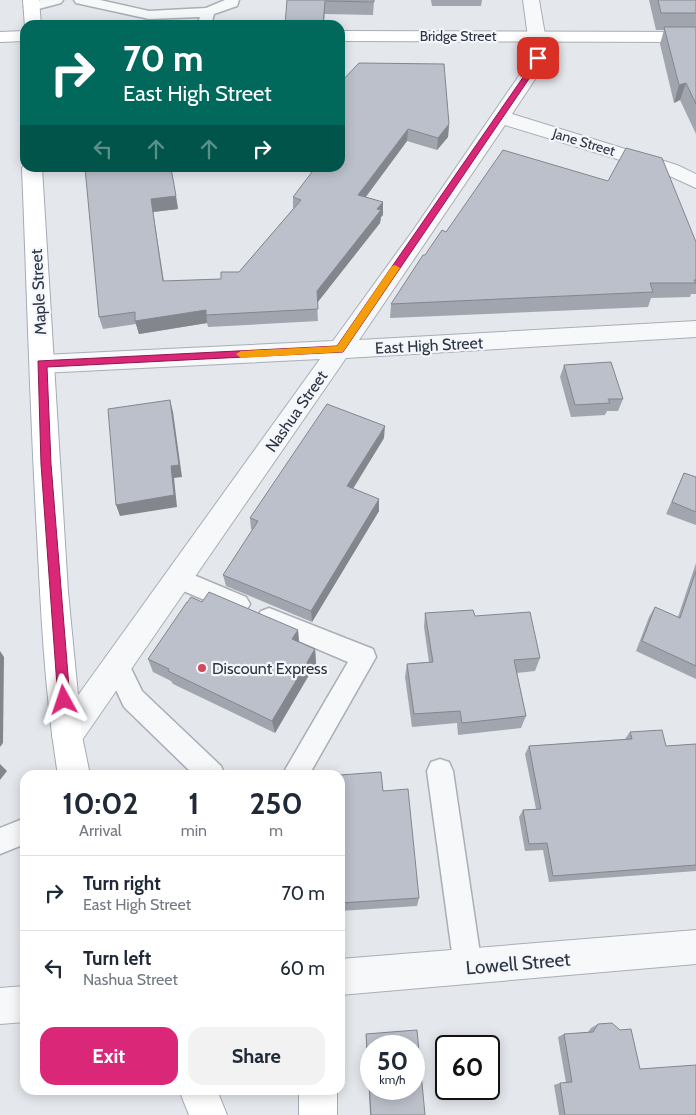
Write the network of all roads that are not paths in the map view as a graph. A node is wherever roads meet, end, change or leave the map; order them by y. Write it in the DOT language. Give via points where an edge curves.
graph roads {
  1 [pos="56,0"];
  2 [pos="81,0"];
  3 [pos="232,0"];
  4 [pos="531,0"];
  5 [pos="31,4"];
  6 [pos="119,5"];
  7 [pos="206,19"];
  8 [pos="32,20"];
  9 [pos="114,20"];
  10 [pos="20,36"];
  11 [pos="345,36"];
  12 [pos="536,36"];
  13 [pos="0,37"];
  14 [pos="696,37"];
  15 [pos="500,117"];
  16 [pos="32,172"];
  17 [pos="696,182"];
  18 [pos="696,329"];
  19 [pos="339,350"];
  20 [pos="42,364"];
  21 [pos="177,578"];
  22 [pos="116,664"];
  23 [pos="67,736"];
  24 [pos="73,770"];
  25 [pos="207,770"];
  26 [pos="298,770"];
  27 [pos="440,771"];
  28 [pos="20,833"];
  29 [pos="0,841"];
  30 [pos="696,947"];
  31 [pos="468,967"];
  32 [pos="345,977"];
  33 [pos="20,1004"];
  34 [pos="0,1006"];
  35 [pos="200,1095"];
  36 [pos="318,1095"];
  37 [pos="208,1115"];
  38 [pos="318,1115"];
  1 -- 5 [label="lane"];
  2 -- 6 [label="lane"];
  3 -- 7 [label="lane"];
  4 -- 12 [label="street, Nashua Street"];
  5 -- 8 [label="main road"];
  6 -- 7 [label="lane" via="149,15"];
  6 -- 9 [label="lane"];
  10 -- 13 [label="main road"];
  11 -- 12 [label="main road, Bridge Street"];
  12 -- 14 [label="main road, Bridge Street"];
  12 -- 15 [label="street, Nashua Street" via="539,52 536,64"];
  15 -- 17 [label="street, Jane Street" via="670,169"];
  15 -- 19 [label="street, Nashua Street"];
  16 -- 20 [label="main road, Maple Street"];
  18 -- 19 [label="street, East High Street"];
  19 -- 20 [label="street, East High Street"];
  19 -- 21 [label="street, Nashua Street"];
  20 -- 23 [label="main road, Maple Street" via="54,582"];
  21 -- 22 [label="street, Nashua Street"];
  21 -- 26 [label="lane" via="364,657"];
  22 -- 23 [label="street, Nashua Street"];
  22 -- 25 [label="lane" via="133,699"];
  23 -- 24 [label="main road, Maple Street"];
  27 -- 31 [label="lane"];
  28 -- 29 [label="lane"];
  30 -- 31 [label="street, Lowell Street"];
  31 -- 32 [label="street, Lowell Street"];
  33 -- 34 [label="street"];
  35 -- 37 [label="main road"];
  36 -- 38 [label="main road"];
}
